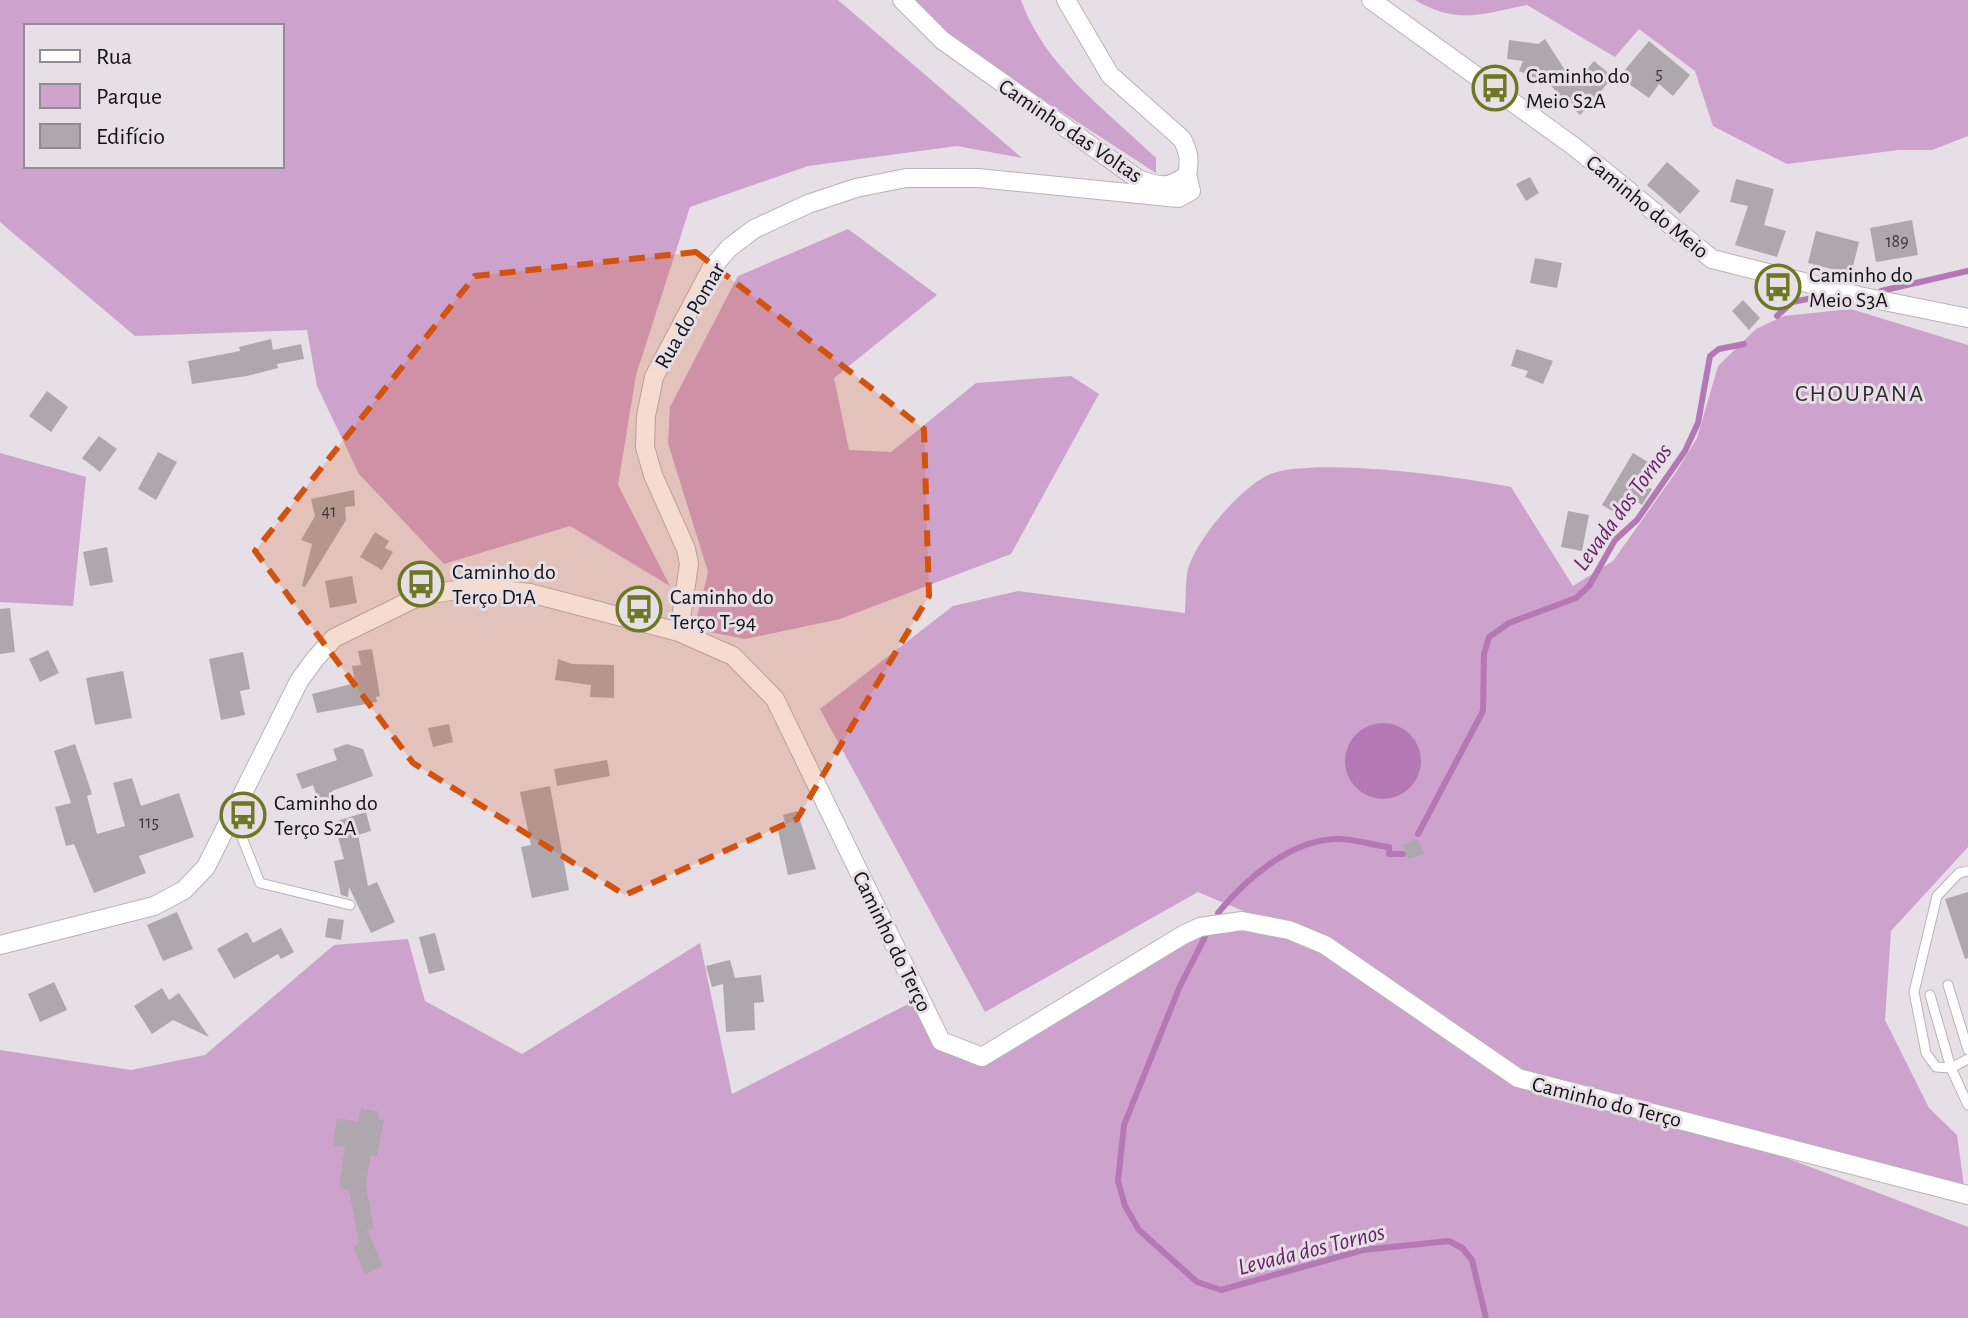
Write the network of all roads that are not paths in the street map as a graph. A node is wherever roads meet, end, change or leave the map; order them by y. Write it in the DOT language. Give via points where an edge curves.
graph roads {
  1 [pos="902,0"];
  2 [pos="1066,0"];
  3 [pos="1371,0"];
  4 [pos="1187,175"];
  5 [pos="1968,318"];
  6 [pos="679,632"];
  7 [pos="227,827"];
  8 [pos="1968,871"];
  9 [pos="350,905"];
  10 [pos="0,945"];
  11 [pos="1948,985"];
  12 [pos="1930,995"];
  13 [pos="1968,1050"];
  14 [pos="1968,1059"];
  15 [pos="1951,1068"];
  16 [pos="1968,1105"];
  17 [pos="1968,1195"];
  1 -- 4 [label="street, Caminho das Voltas" via="942,40 1138,179 1168,186"];
  2 -- 4 [label="street" via="1110,75 1182,139 1189,153"];
  3 -- 5 [label="street, Caminho do Meio" via="1576,148 1712,259"];
  4 -- 6 [label="street, Rua do Pomar" via="1191,191 1178,198 978,178 906,178 808,204 754,229 729,248 711,269 654,377 646,416 645,447 653,475 689,564"];
  6 -- 7 [label="street, Caminho do Terço" via="530,593 474,587 420,596 334,638 315,659"];
  6 -- 17 [label="street, Caminho do Terço" via="733,656 775,699 941,1041 982,1057 1183,935 1242,921 1289,930 1325,945 1518,1078"];
  7 -- 9 [label="lane" via="241,835 260,883"];
  7 -- 10 [label="street, Caminho do Terço" via="206,867 184,890 154,906"];
  8 -- 15 [label="lane" via="1959,873 1937,896 1914,992 1926,1053 1936,1067"];
  11 -- 13 [label="lane"];
  12 -- 15 [label="lane"];
  14 -- 15 [label="lane"];
  15 -- 16 [label="lane"];
}
